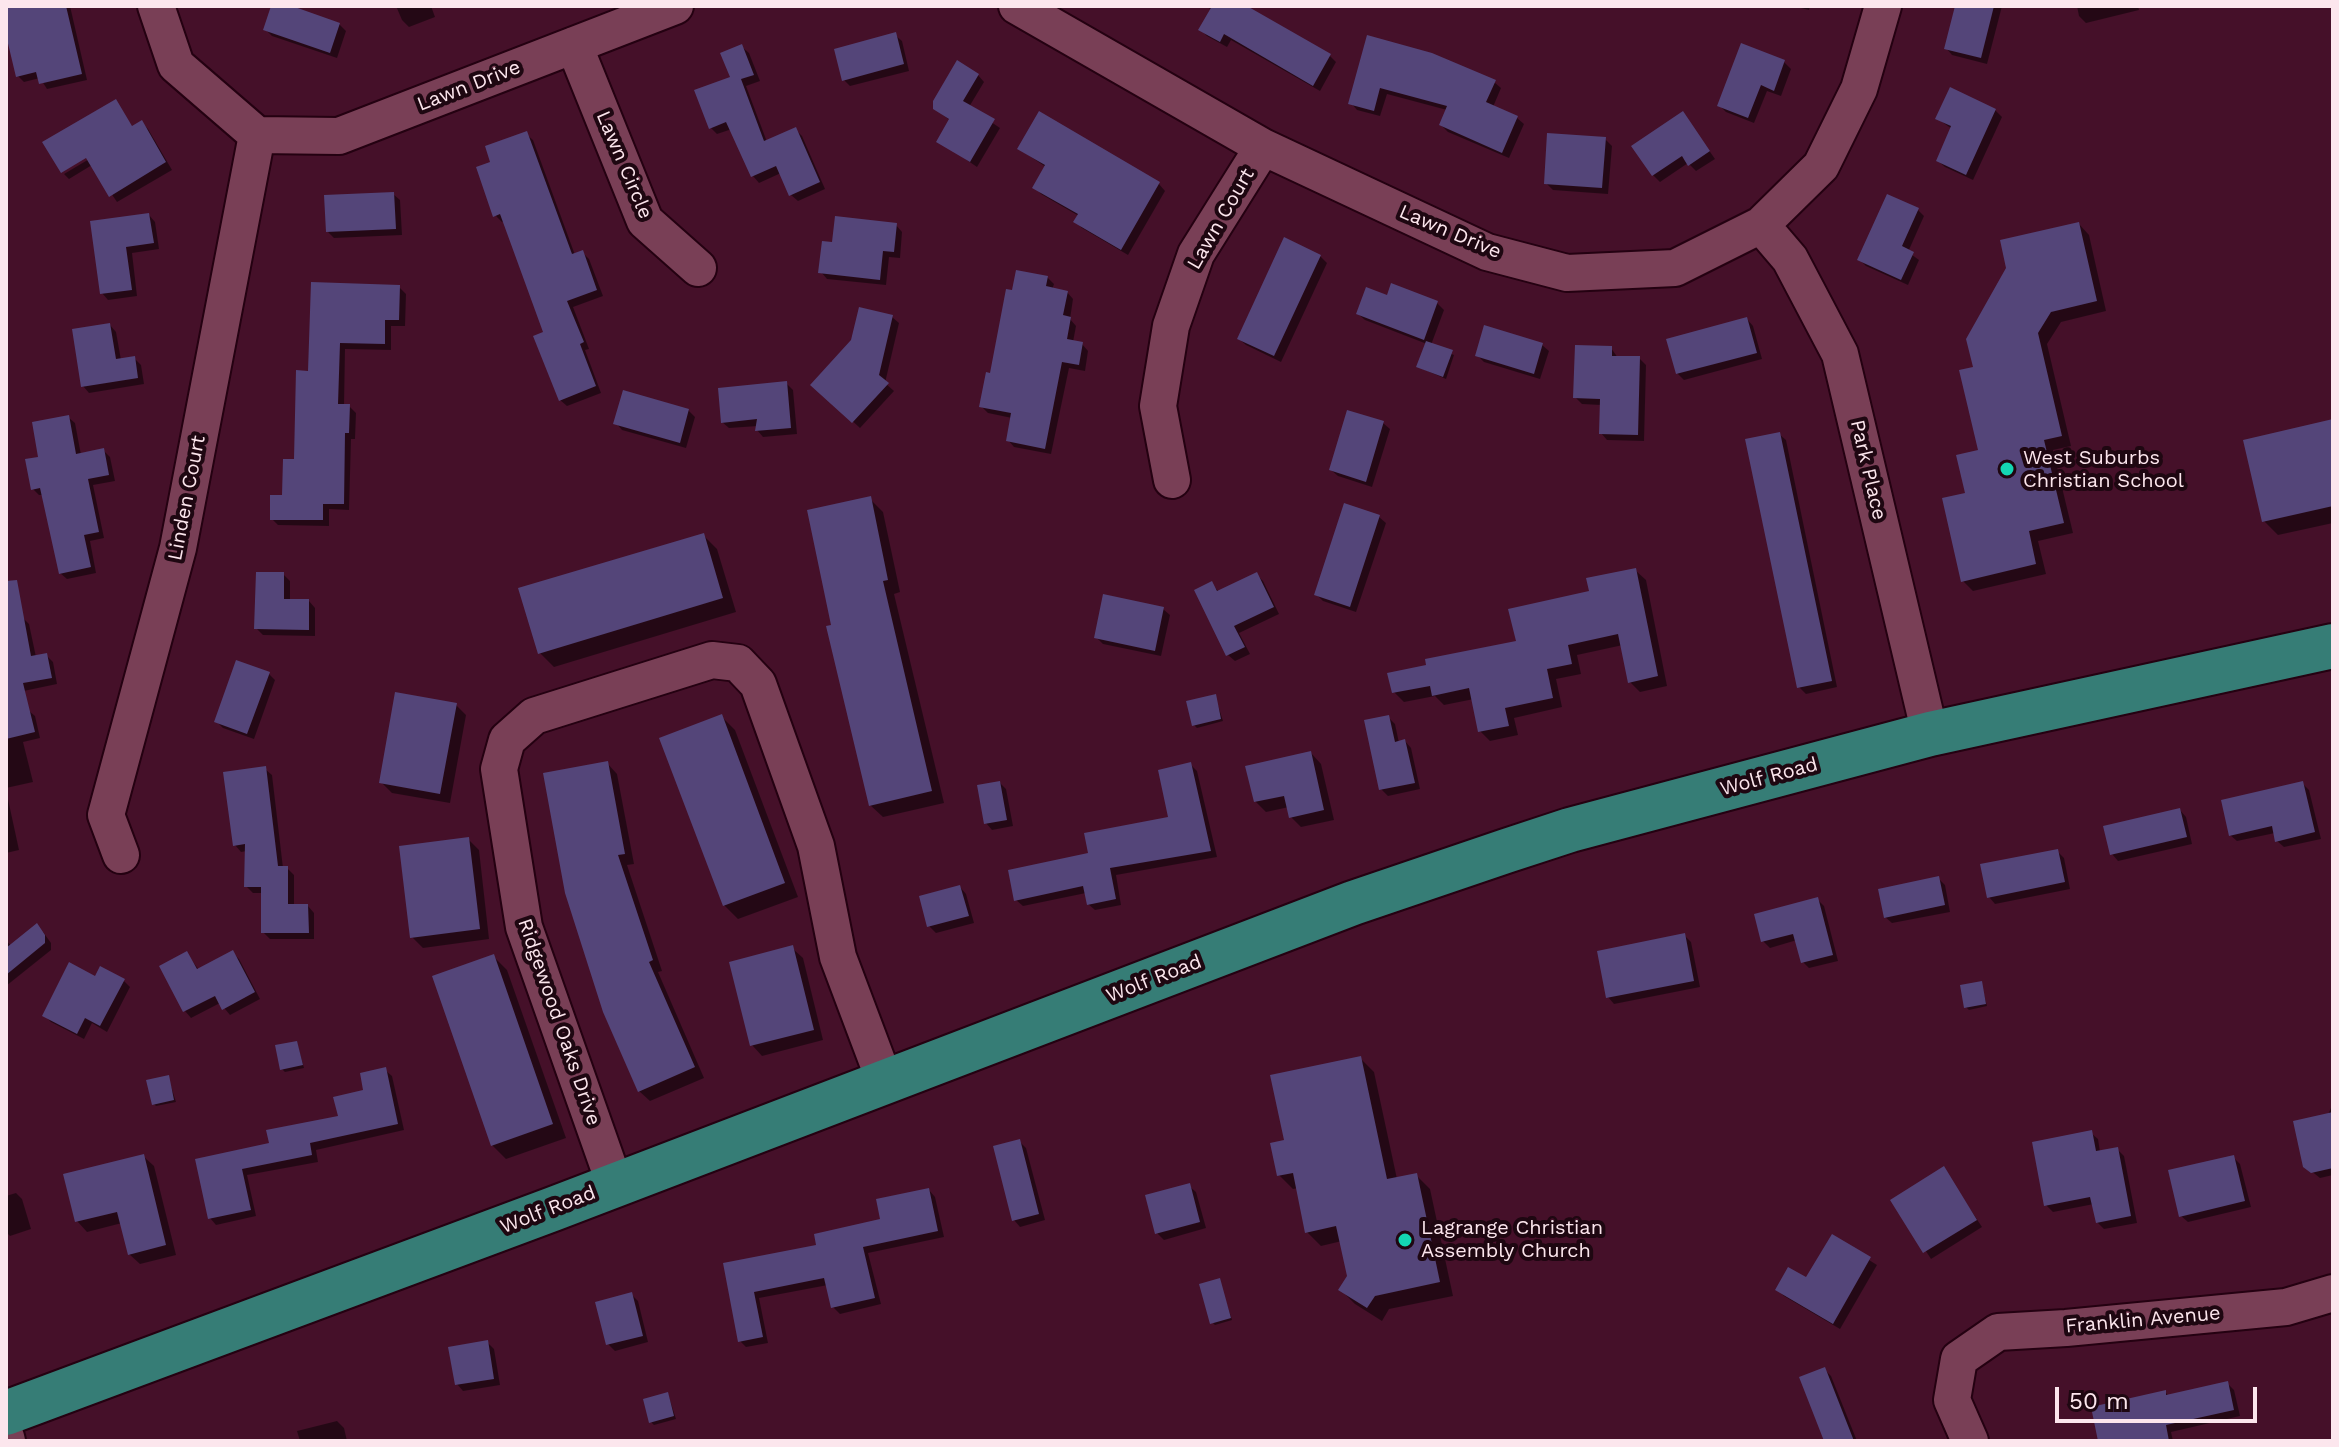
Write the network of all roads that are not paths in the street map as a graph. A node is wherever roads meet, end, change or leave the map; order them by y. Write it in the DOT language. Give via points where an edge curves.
graph roads {
  1 [pos="156,6"];
  2 [pos="675,6"];
  3 [pos="1017,6"];
  4 [pos="1883,6"];
  5 [pos="574,45"];
  6 [pos="257,135"];
  7 [pos="1263,147"];
  8 [pos="1761,225"];
  9 [pos="698,268"];
  10 [pos="1172,480"];
  11 [pos="2333,646"];
  12 [pos="1930,734"];
  13 [pos="121,855"];
  14 [pos="885,1082"];
  15 [pos="615,1185"];
  16 [pos="2333,1293"];
  17 [pos="6,1413"];
  18 [pos="1970,1441"];
  1 -- 6 [label="street" via="176,65"];
  2 -- 5 [label="street, Lawn Drive"];
  3 -- 7 [label="street, Lawn Drive"];
  4 -- 8 [label="street, Lawn Drive" via="1859,89 1821,166"];
  5 -- 6 [label="street, Lawn Drive" via="339,136"];
  5 -- 9 [label="street, Lawn Circle" via="645,221"];
  6 -- 13 [label="street, Linden Court" via="178,548 106,815"];
  7 -- 8 [label="street, Lawn Drive" via="1487,252 1567,273 1675,268"];
  7 -- 10 [label="street, Lawn Court" via="1196,254 1171,326 1158,406"];
  8 -- 12 [label="street, Park Place" via="1790,259 1840,354"];
  11 -- 12 [label="main road, Wolf Road"];
  12 -- 14 [label="main road, Wolf Road" via="1492,855"];
  14 -- 15 [label="main road, Wolf Road"];
  14 -- 15 [label="street, Ridgewood Oaks Drive" via="838,957 816,846 758,684 738,663 712,660 534,716 507,740 499,769 524,927"];
  15 -- 17 [label="main road, Wolf Road"];
  16 -- 18 [label="street, Franklin Avenue" via="2286,1307 1998,1332 1959,1359 1952,1400"];
}
